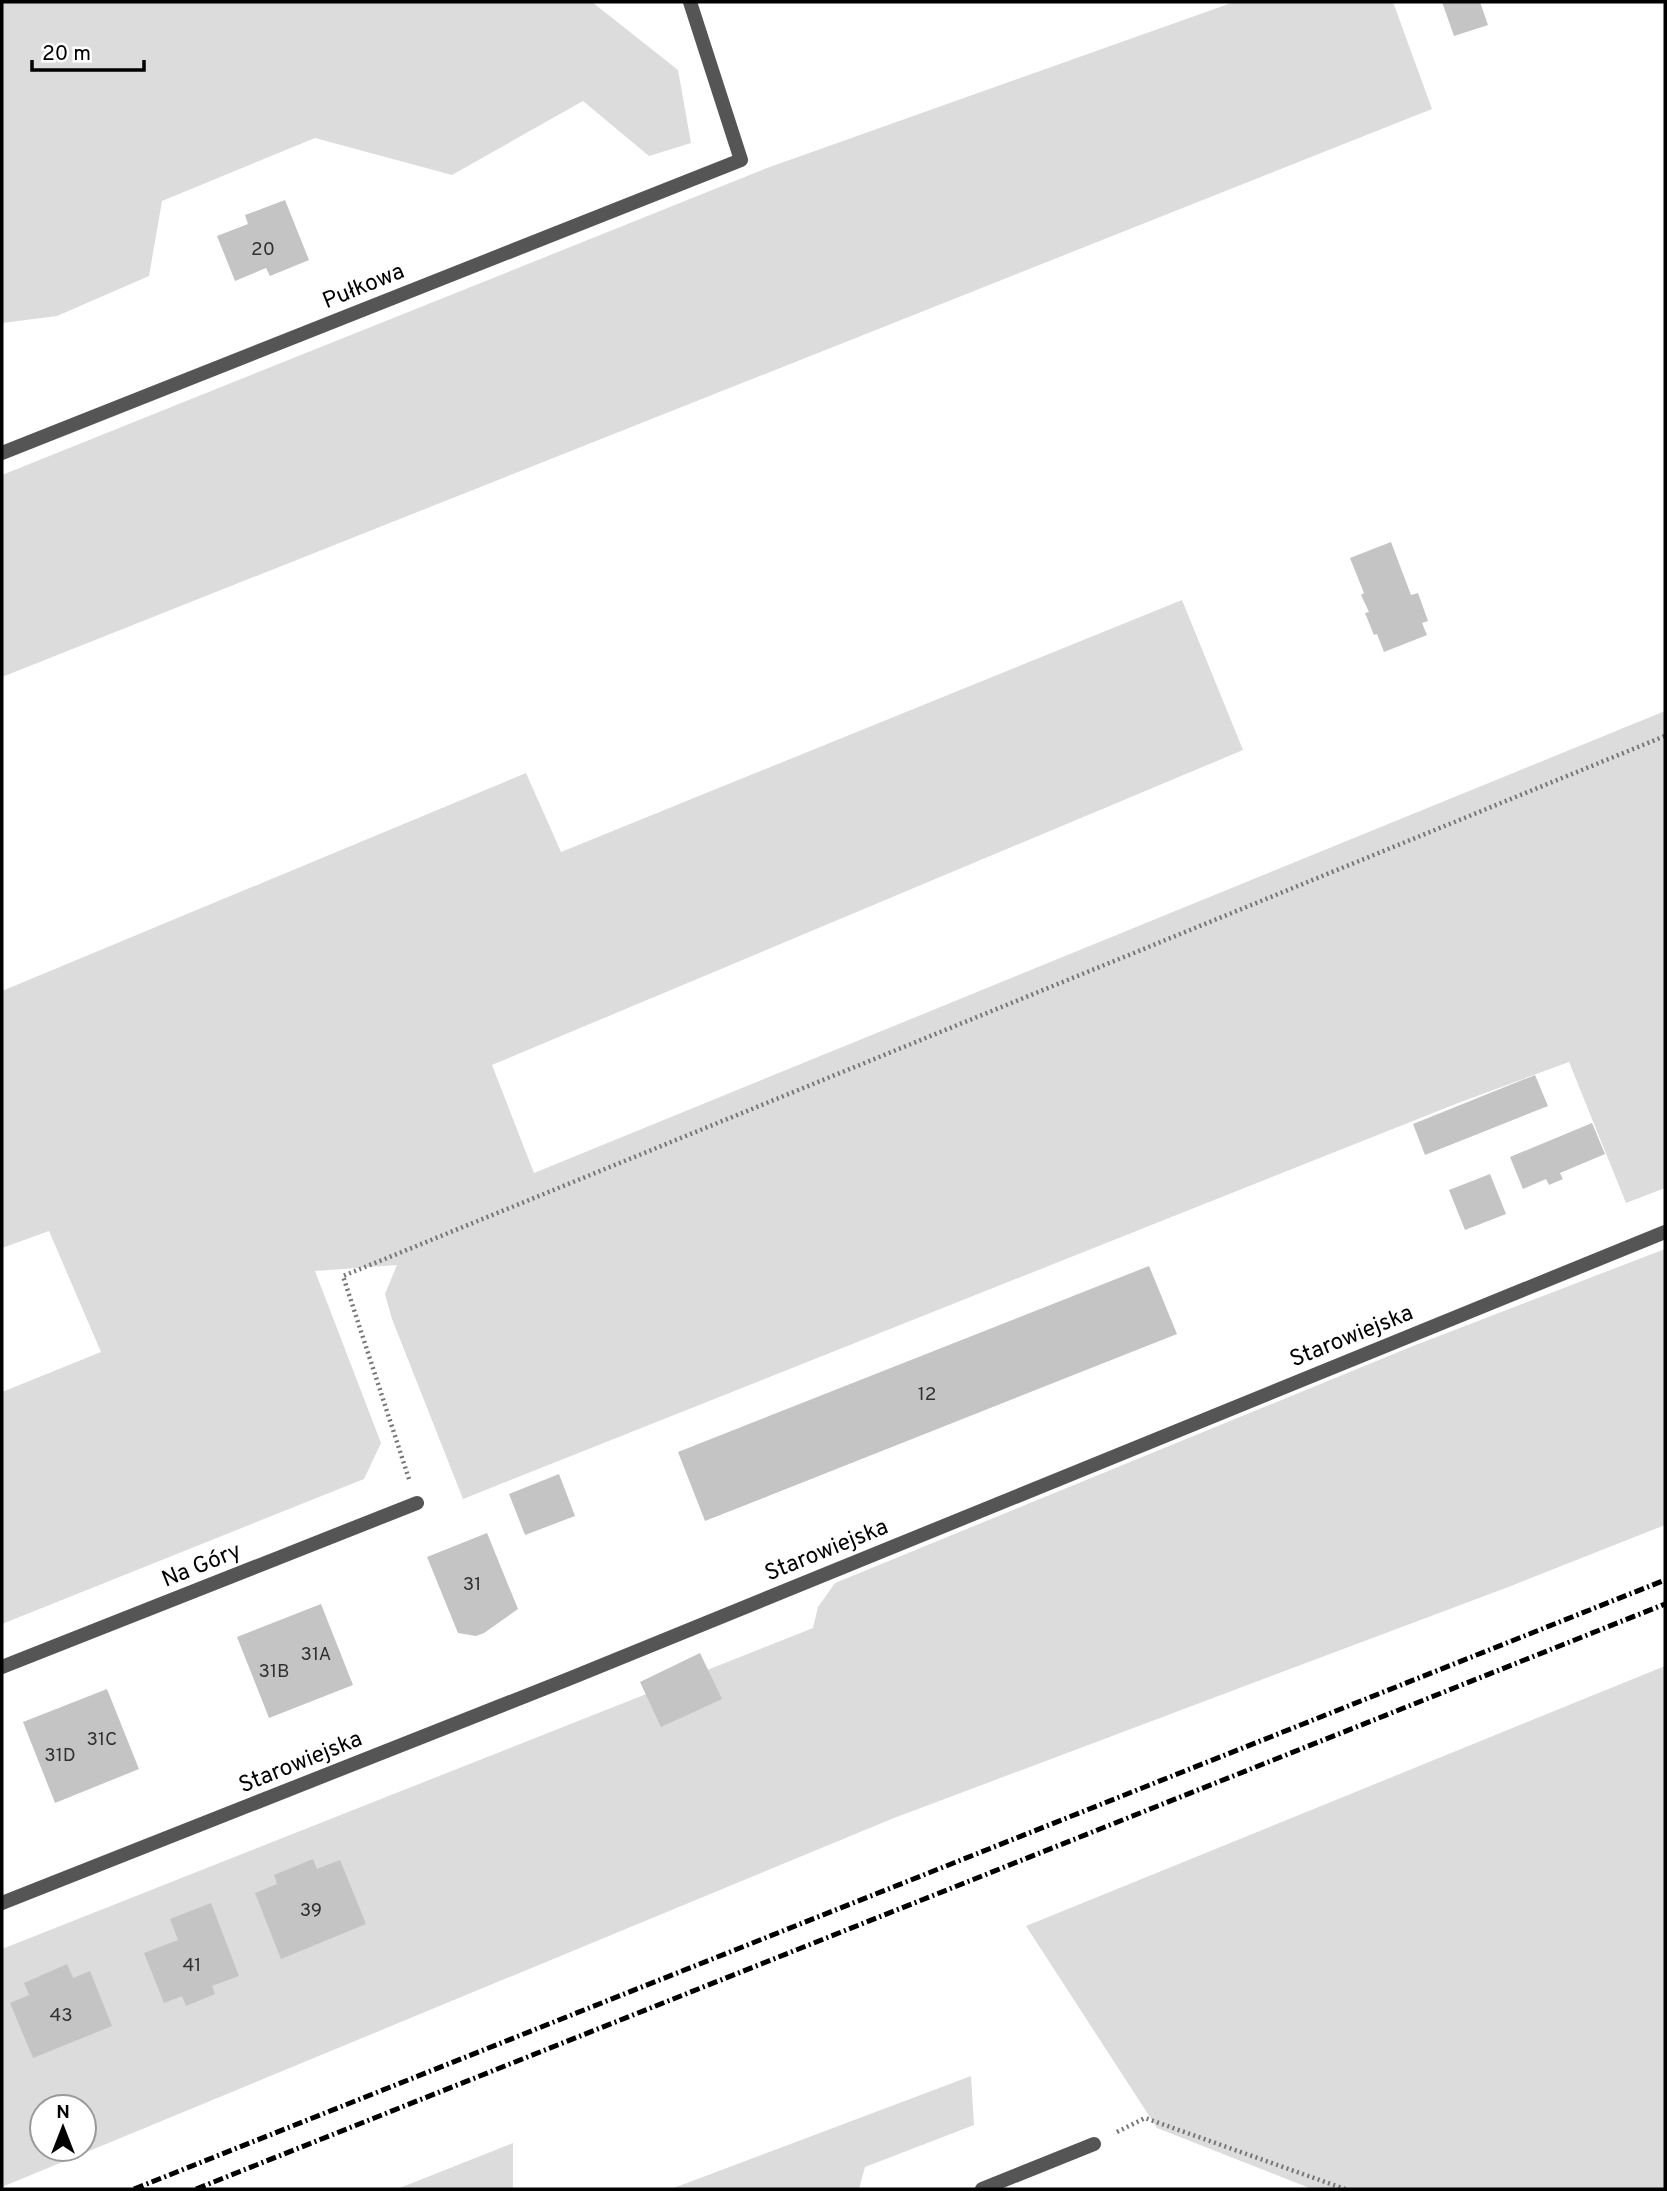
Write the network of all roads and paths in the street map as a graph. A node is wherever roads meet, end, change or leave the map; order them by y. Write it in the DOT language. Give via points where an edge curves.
graph roads {
  1 [pos="690,2"];
  2 [pos="2,453"];
  3 [pos="1665,736"];
  4 [pos="1665,1232"];
  5 [pos="417,1503"];
  6 [pos="2,1667"];
  7 [pos="2,1903"];
  8 [pos="1094,2144"];
  9 [pos="982,2189"];
  10 [pos="1345,2189"];
  1 -- 2 [label="street, Pułkowa" via="741,160"];
  3 -- 5 [label="path" via="343,1276"];
  4 -- 7 [label="street, Starowiejska" via="571,1678"];
  5 -- 6 [label="street, Na Góry"];
  8 -- 9 [label="street"];
  8 -- 10 [label="path" via="1145,2118"];
}
